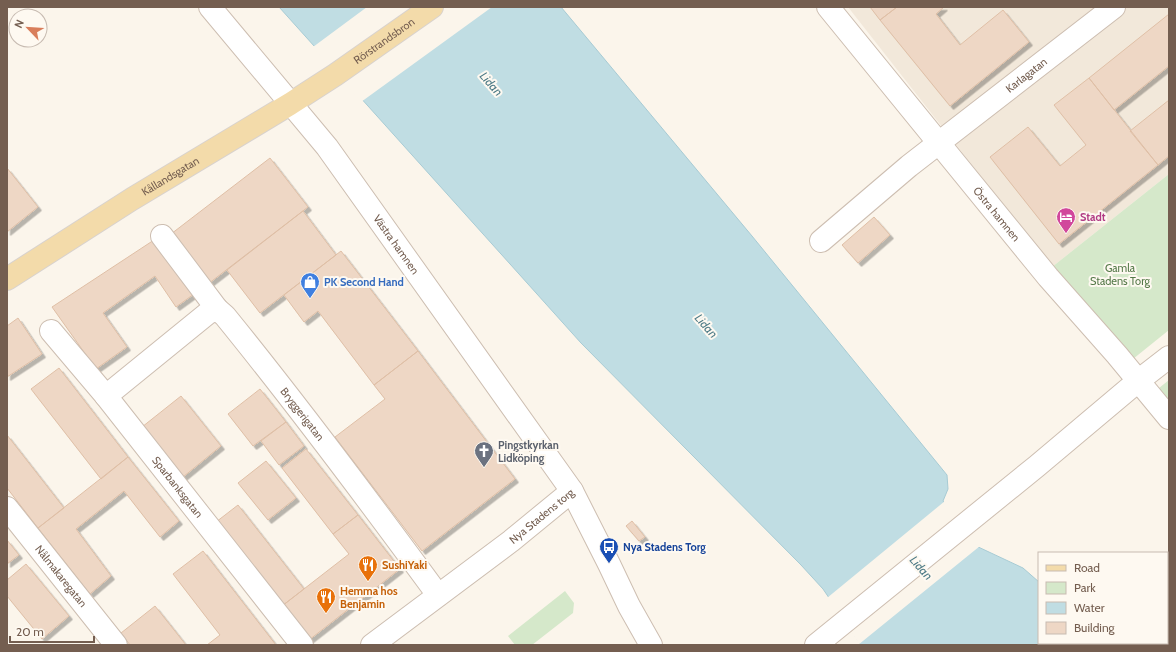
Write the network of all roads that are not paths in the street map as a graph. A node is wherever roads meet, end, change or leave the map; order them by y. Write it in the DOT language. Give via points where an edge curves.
graph roads {
  1 [pos="210,7"];
  2 [pos="432,7"];
  3 [pos="828,7"];
  4 [pos="1114,7"];
  5 [pos="335,75"];
  6 [pos="290,104"];
  7 [pos="940,143"];
  8 [pos="162,236"];
  9 [pos="821,241"];
  10 [pos="7,279"];
  11 [pos="217,309"];
  12 [pos="51,331"];
  13 [pos="1169,357"];
  14 [pos="1138,381"];
  15 [pos="106,396"];
  16 [pos="1169,418"];
  17 [pos="572,491"];
  18 [pos="7,508"];
  19 [pos="438,595"];
  20 [pos="116,645"];
  21 [pos="302,645"];
  22 [pos="372,645"];
  23 [pos="651,645"];
  24 [pos="816,645"];
  1 -- 6 [label="street, Västra hamnen"];
  2 -- 5 [label="main road, Rörstrandsbron"];
  3 -- 7 [label="street, Östra hamnen"];
  4 -- 7 [label="street, Karlagatan"];
  5 -- 6 [label="main road, Kållandsgatan"];
  6 -- 10 [label="main road, Kållandsgatan"];
  6 -- 17 [label="street, Västra hamnen" via="338,162"];
  7 -- 9 [label="street, Karlagatan"];
  7 -- 14 [label="street, Östra hamnen" via="1048,277"];
  8 -- 11 [label="street, Bryggerigatan"];
  11 -- 15 [label="street" via="208,313"];
  11 -- 19 [label="street, Bryggerigatan" via="271,372 334,453"];
  12 -- 15 [label="street, Sparbanksgatan"];
  13 -- 14 [label="street"];
  14 -- 16 [label="street, Östra hamnen"];
  14 -- 24 [label="street"];
  15 -- 21 [label="street, Sparbanksgatan"];
  17 -- 19 [label="street, Nya Stadens torg" via="511,541"];
  17 -- 23 [label="street, Nya Stadens torg" via="628,606"];
  18 -- 20 [label="street, Nålmakaregatan"];
  19 -- 22 [label="street, Nya Stadens torg"];
}
